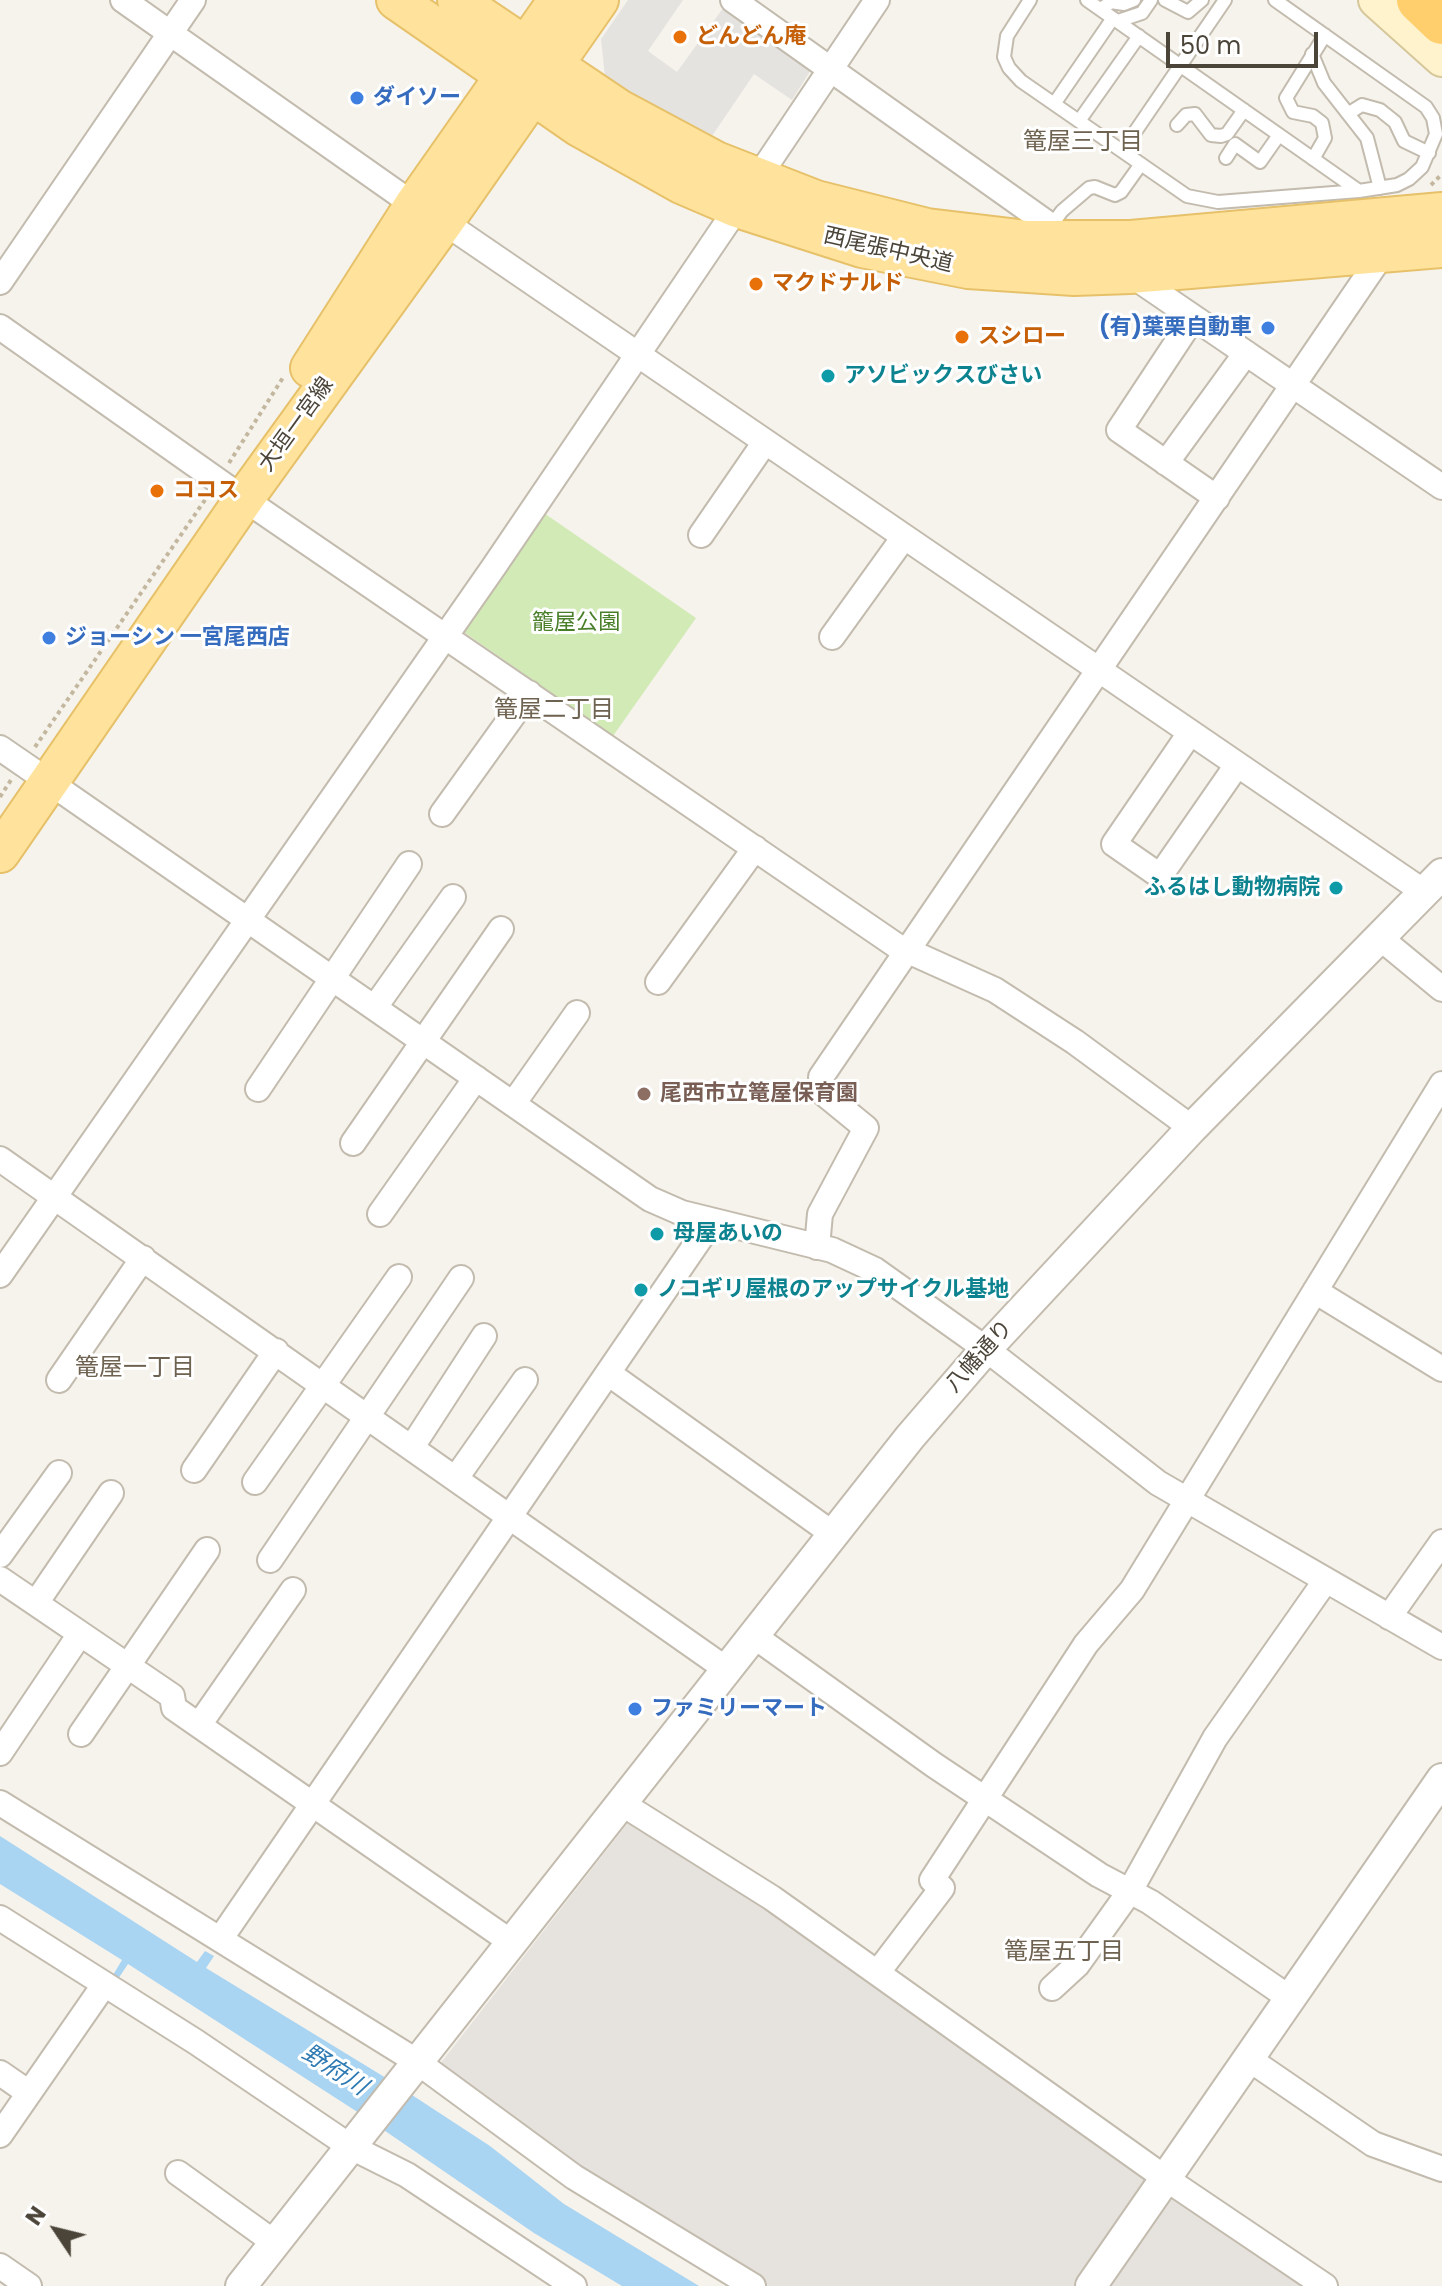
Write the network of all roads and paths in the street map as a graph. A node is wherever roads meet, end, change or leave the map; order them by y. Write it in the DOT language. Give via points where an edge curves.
graph roads {
  1 [pos="123,0"];
  2 [pos="193,0"];
  3 [pos="396,0"];
  4 [pos="457,0"];
  5 [pos="558,0"];
  6 [pos="599,0"];
  7 [pos="733,0"];
  8 [pos="877,0"];
  9 [pos="1030,0"];
  10 [pos="1087,0"];
  11 [pos="1134,0"];
  12 [pos="1151,0"];
  13 [pos="1165,0"];
  14 [pos="1202,0"];
  15 [pos="1225,0"];
  16 [pos="1275,0"];
  17 [pos="1376,0"];
  18 [pos="1405,0"];
  19 [pos="1419,0"];
  20 [pos="1101,9"];
  21 [pos="1115,19"];
  22 [pos="1442,22"];
  23 [pos="171,32"];
  24 [pos="1442,34"];
  25 [pos="1325,35"];
  26 [pos="1139,36"];
  27 [pos="1312,54"];
  28 [pos="1442,59"];
  29 [pos="1181,66"];
  30 [pos="831,68"];
  31 [pos="530,71"];
  32 [pos="1054,104"];
  33 [pos="1244,110"];
  34 [pos="1349,113"];
  35 [pos="1079,121"];
  36 [pos="1177,125"];
  37 [pos="1279,135"];
  38 [pos="1122,151"];
  39 [pos="1429,153"];
  40 [pos="1226,158"];
  41 [pos="1313,159"];
  42 [pos="1141,164"];
  43 [pos="1380,188"];
  44 [pos="1359,191"];
  45 [pos="747,194"];
  46 [pos="1442,212"];
  47 [pos="429,214"];
  48 [pos="1050,233"];
  49 [pos="1442,248"];
  50 [pos="1383,253"];
  51 [pos="1130,274"];
  52 [pos="0,282"];
  53 [pos="1193,318"];
  54 [pos="0,327"];
  55 [pos="1246,353"];
  56 [pos="636,355"];
  57 [pos="292,363"];
  58 [pos="1293,386"];
  59 [pos="765,442"];
  60 [pos="1166,463"];
  61 [pos="1442,487"];
  62 [pos="231,490"];
  63 [pos="1217,498"];
  64 [pos="701,535"];
  65 [pos="904,537"];
  66 [pos="444,635"];
  67 [pos="832,637"];
  68 [pos="1099,670"];
  69 [pos="529,693"];
  70 [pos="1190,733"];
  71 [pos="0,748"];
  72 [pos="1237,765"];
  73 [pos="36,773"];
  74 [pos="0,797"];
  75 [pos="442,814"];
  76 [pos="0,823"];
  77 [pos="755,848"];
  78 [pos="0,853"];
  79 [pos="409,864"];
  80 [pos="1433,883"];
  81 [pos="453,897"];
  82 [pos="246,919"];
  83 [pos="501,929"];
  84 [pos="1379,937"];
  85 [pos="908,951"];
  86 [pos="333,978"];
  87 [pos="658,982"];
  88 [pos="1442,989"];
  89 [pos="375,1007"];
  90 [pos="577,1013"];
  91 [pos="423,1041"];
  92 [pos="476,1078"];
  93 [pos="1442,1084"];
  94 [pos="258,1089"];
  95 [pos="513,1104"];
  96 [pos="1192,1128"];
  97 [pos="353,1143"];
  98 [pos="0,1159"];
  99 [pos="53,1196"];
  100 [pos="380,1214"];
  101 [pos="712,1221"];
  102 [pos="817,1247"];
  103 [pos="143,1258"];
  104 [pos="0,1275"];
  105 [pos="399,1277"];
  106 [pos="461,1278"];
  107 [pos="1315,1291"];
  108 [pos="484,1336"];
  109 [pos="986,1349"];
  110 [pos="276,1351"];
  111 [pos="1442,1369"];
  112 [pos="608,1373"];
  113 [pos="59,1380"];
  114 [pos="525,1380"];
  115 [pos="323,1384"];
  116 [pos="368,1415"];
  117 [pos="412,1447"];
  118 [pos="194,1470"];
  119 [pos="59,1473"];
  120 [pos="456,1478"];
  121 [pos="255,1482"];
  122 [pos="111,1493"];
  123 [pos="1187,1500"];
  124 [pos="510,1516"];
  125 [pos="833,1534"];
  126 [pos="1442,1542"];
  127 [pos="207,1550"];
  128 [pos="0,1555"];
  129 [pos="270,1560"];
  130 [pos="0,1579"];
  131 [pos="1326,1580"];
  132 [pos="293,1590"];
  133 [pos="36,1603"];
  134 [pos="1389,1617"];
  135 [pos="80,1634"];
  136 [pos="754,1636"];
  137 [pos="1442,1647"];
  138 [pos="127,1666"];
  139 [pos="726,1669"];
  140 [pos="199,1725"];
  141 [pos="81,1734"];
  142 [pos="0,1753"];
  143 [pos="1442,1779"];
  144 [pos="986,1799"];
  145 [pos="0,1803"];
  146 [pos="313,1803"];
  147 [pos="621,1803"];
  148 [pos="1130,1891"];
  149 [pos="0,1918"];
  150 [pos="221,1938"];
  151 [pos="511,1942"];
  152 [pos="878,1972"];
  153 [pos="104,1985"];
  154 [pos="1052,1988"];
  155 [pos="1291,1999"];
  156 [pos="1249,2059"];
  157 [pos="416,2061"];
  158 [pos="0,2073"];
  159 [pos="29,2093"];
  160 [pos="1,2132"];
  161 [pos="351,2147"];
  162 [pos="1442,2169"];
  163 [pos="178,2173"];
  164 [pos="1165,2178"];
  165 [pos="275,2243"];
  166 [pos="0,2266"];
  167 [pos="29,2286"];
  168 [pos="241,2286"];
  169 [pos="574,2286"];
  170 [pos="753,2286"];
  171 [pos="1091,2286"];
  172 [pos="1325,2286"];
  1 -- 23 [label="street"];
  2 -- 23 [label="street"];
  3 -- 31 [label="main road, 西尾張中央道"];
  4 -- 31 [label="main road, 西尾張中央道"];
  5 -- 31 [label="main road, 大垣一宮線"];
  6 -- 31 [label="main road, 大垣一宮線"];
  7 -- 30 [label="street"];
  8 -- 30 [label="street"];
  9 -- 32 [label="lane" via="1007,36 1004,57 1021,81"];
  10 -- 20 [label="lane"];
  11 -- 20 [label="lane" via="1111,2"];
  12 -- 21 [label="lane" via="1142,13"];
  13 -- 14 [label="lane" via="1188,12"];
  15 -- 29 [label="lane"];
  16 -- 25 [label="lane"];
  17 -- 28 [label="main road"];
  18 -- 24 [label="main road"];
  19 -- 22 [label="highway"];
  20 -- 21 [label="lane"];
  21 -- 26 [label="lane"];
  21 -- 32 [label="lane"];
  23 -- 47 [label="street"];
  23 -- 52 [label="street"];
  25 -- 27 [label="lane"];
  25 -- 39 [label="lane" via="1426,107 1436,134"];
  26 -- 29 [label="lane"];
  26 -- 35 [label="lane"];
  27 -- 34 [label="lane" via="1324,83"];
  27 -- 41 [label="lane" via="1286,98 1293,112 1322,123 1325,138"];
  29 -- 33 [label="lane"];
  29 -- 38 [label="lane"];
  30 -- 45 [label="street"];
  30 -- 48 [label="street"];
  31 -- 45 [label="main road, 西尾張中央道" via="627,154"];
  31 -- 47 [label="main road, 大垣一宮線"];
  32 -- 35 [label="lane"];
  33 -- 36 [label="lane" via="1221,136 1211,135 1195,114"];
  33 -- 37 [label="lane"];
  34 -- 39 [label="lane" via="1362,105 1380,110 1395,122 1404,141"];
  34 -- 43 [label="lane" via="1367,138"];
  35 -- 38 [label="lane"];
  37 -- 40 [label="lane" via="1260,162 1235,144"];
  37 -- 41 [label="lane"];
  38 -- 42 [label="lane"];
  39 -- 43 [label="lane" via="1409,179"];
  41 -- 44 [label="lane"];
  42 -- 44 [label="lane" via="1200,201"];
  42 -- 48 [label="lane" via="1115,195 1089,188 1062,211"];
  43 -- 44 [label="lane"];
  45 -- 48 [label="main road, 西尾張中央道" via="977,236"];
  45 -- 51 [label="main road, 西尾張中央道" via="821,237 942,264 1019,273"];
  45 -- 56 [label="street"];
  46 -- 48 [label="main road, 西尾張中央道" via="1145,239"];
  47 -- 56 [label="street"];
  47 -- 62 [label="main road, 大垣一宮線"];
  49 -- 50 [label="main road, 西尾張中央道"];
  50 -- 51 [label="main road, 西尾張中央道"];
  50 -- 58 [label="street"];
  51 -- 53 [label="street"];
  53 -- 55 [label="street"];
  53 -- 60 [label="street" via="1119,430"];
  54 -- 62 [label="street"];
  55 -- 58 [label="street"];
  55 -- 60 [label="street"];
  56 -- 59 [label="street"];
  56 -- 66 [label="street"];
  57 -- 62 [label="path"];
  58 -- 61 [label="street"];
  58 -- 63 [label="street"];
  59 -- 64 [label="street"];
  59 -- 65 [label="street"];
  60 -- 63 [label="street"];
  62 -- 66 [label="street"];
  62 -- 73 [label="main road, 大垣一宮線"];
  62 -- 73 [label="path"];
  63 -- 68 [label="street"];
  65 -- 67 [label="street"];
  65 -- 68 [label="street"];
  66 -- 69 [label="street"];
  66 -- 82 [label="street"];
  68 -- 70 [label="street"];
  68 -- 85 [label="street"];
  69 -- 75 [label="street"];
  69 -- 77 [label="street"];
  70 -- 72 [label="street"];
  70 -- 72 [label="street" via="1114,844 1160,876"];
  71 -- 73 [label="street"];
  72 -- 80 [label="street"];
  73 -- 74 [label="path"];
  73 -- 76 [label="main road, 大垣一宮線"];
  73 -- 78 [label="main road, 大垣一宮線"];
  73 -- 82 [label="street"];
  77 -- 85 [label="street"];
  77 -- 87 [label="street"];
  79 -- 86 [label="street"];
  80 -- 84 [label="street, 八幡通り"];
  81 -- 89 [label="street"];
  82 -- 86 [label="street"];
  82 -- 99 [label="street"];
  83 -- 91 [label="street"];
  84 -- 88 [label="street"];
  84 -- 96 [label="street, 八幡通り"];
  85 -- 96 [label="street" via="995,990"];
  85 -- 102 [label="street" via="821,1077 822,1092 866,1128 820,1214"];
  86 -- 89 [label="street"];
  86 -- 94 [label="street"];
  89 -- 91 [label="street"];
  90 -- 95 [label="street"];
  91 -- 92 [label="street"];
  91 -- 97 [label="street"];
  92 -- 95 [label="street"];
  92 -- 100 [label="street"];
  93 -- 107 [label="street"];
  95 -- 101 [label="street" via="650,1199"];
  96 -- 109 [label="street, 八幡通り"];
  98 -- 99 [label="street"];
  99 -- 103 [label="street"];
  99 -- 104 [label="street"];
  101 -- 102 [label="street"];
  101 -- 112 [label="street"];
  102 -- 109 [label="street" via="875,1270"];
  103 -- 110 [label="street"];
  103 -- 113 [label="street"];
  105 -- 115 [label="street"];
  106 -- 116 [label="street"];
  107 -- 111 [label="street"];
  107 -- 123 [label="street"];
  108 -- 117 [label="street"];
  109 -- 123 [label="street" via="1061,1411"];
  109 -- 125 [label="street, 八幡通り"];
  110 -- 115 [label="street"];
  110 -- 118 [label="street"];
  112 -- 124 [label="street"];
  112 -- 125 [label="street"];
  114 -- 120 [label="street"];
  115 -- 116 [label="street"];
  115 -- 121 [label="street"];
  116 -- 117 [label="street"];
  116 -- 129 [label="street"];
  117 -- 120 [label="street"];
  119 -- 128 [label="street"];
  120 -- 124 [label="street"];
  122 -- 133 [label="street"];
  123 -- 131 [label="street"];
  123 -- 144 [label="street" via="1132,1590 1086,1644"];
  124 -- 139 [label="street"];
  124 -- 146 [label="street"];
  125 -- 136 [label="street, 八幡通り"];
  126 -- 134 [label="street"];
  127 -- 138 [label="street"];
  130 -- 133 [label="street"];
  131 -- 134 [label="street"];
  131 -- 148 [label="street" via="1215,1738"];
  132 -- 140 [label="street"];
  133 -- 135 [label="street"];
  134 -- 137 [label="street"];
  135 -- 138 [label="street"];
  135 -- 142 [label="street"];
  136 -- 139 [label="street, 八幡通り"];
  136 -- 144 [label="street"];
  138 -- 140 [label="street" via="172,1696 174,1708"];
  138 -- 141 [label="street"];
  139 -- 147 [label="street, 八幡通り"];
  140 -- 146 [label="street"];
  143 -- 155 [label="street"];
  144 -- 148 [label="street"];
  144 -- 152 [label="street" via="932,1880 942,1888"];
  145 -- 150 [label="street"];
  146 -- 150 [label="street"];
  146 -- 151 [label="street"];
  147 -- 151 [label="street, 八幡通り"];
  147 -- 152 [label="street"];
  148 -- 154 [label="street" via="1077,1965"];
  148 -- 155 [label="street"];
  149 -- 153 [label="street"];
  150 -- 157 [label="street"];
  151 -- 157 [label="street, 八幡通り"];
  152 -- 164 [label="street"];
  153 -- 159 [label="street"];
  153 -- 161 [label="street"];
  155 -- 156 [label="street"];
  156 -- 162 [label="street" via="1373,2144"];
  156 -- 164 [label="street"];
  157 -- 161 [label="street, 八幡通り"];
  157 -- 170 [label="street" via="574,2177"];
  158 -- 159 [label="street"];
  159 -- 160 [label="street"];
  161 -- 165 [label="street, 八幡通り"];
  161 -- 169 [label="street" via="407,2175"];
  163 -- 165 [label="street"];
  164 -- 171 [label="street"];
  164 -- 172 [label="street"];
  165 -- 168 [label="street, 八幡通り"];
  166 -- 167 [label="street"];
}
